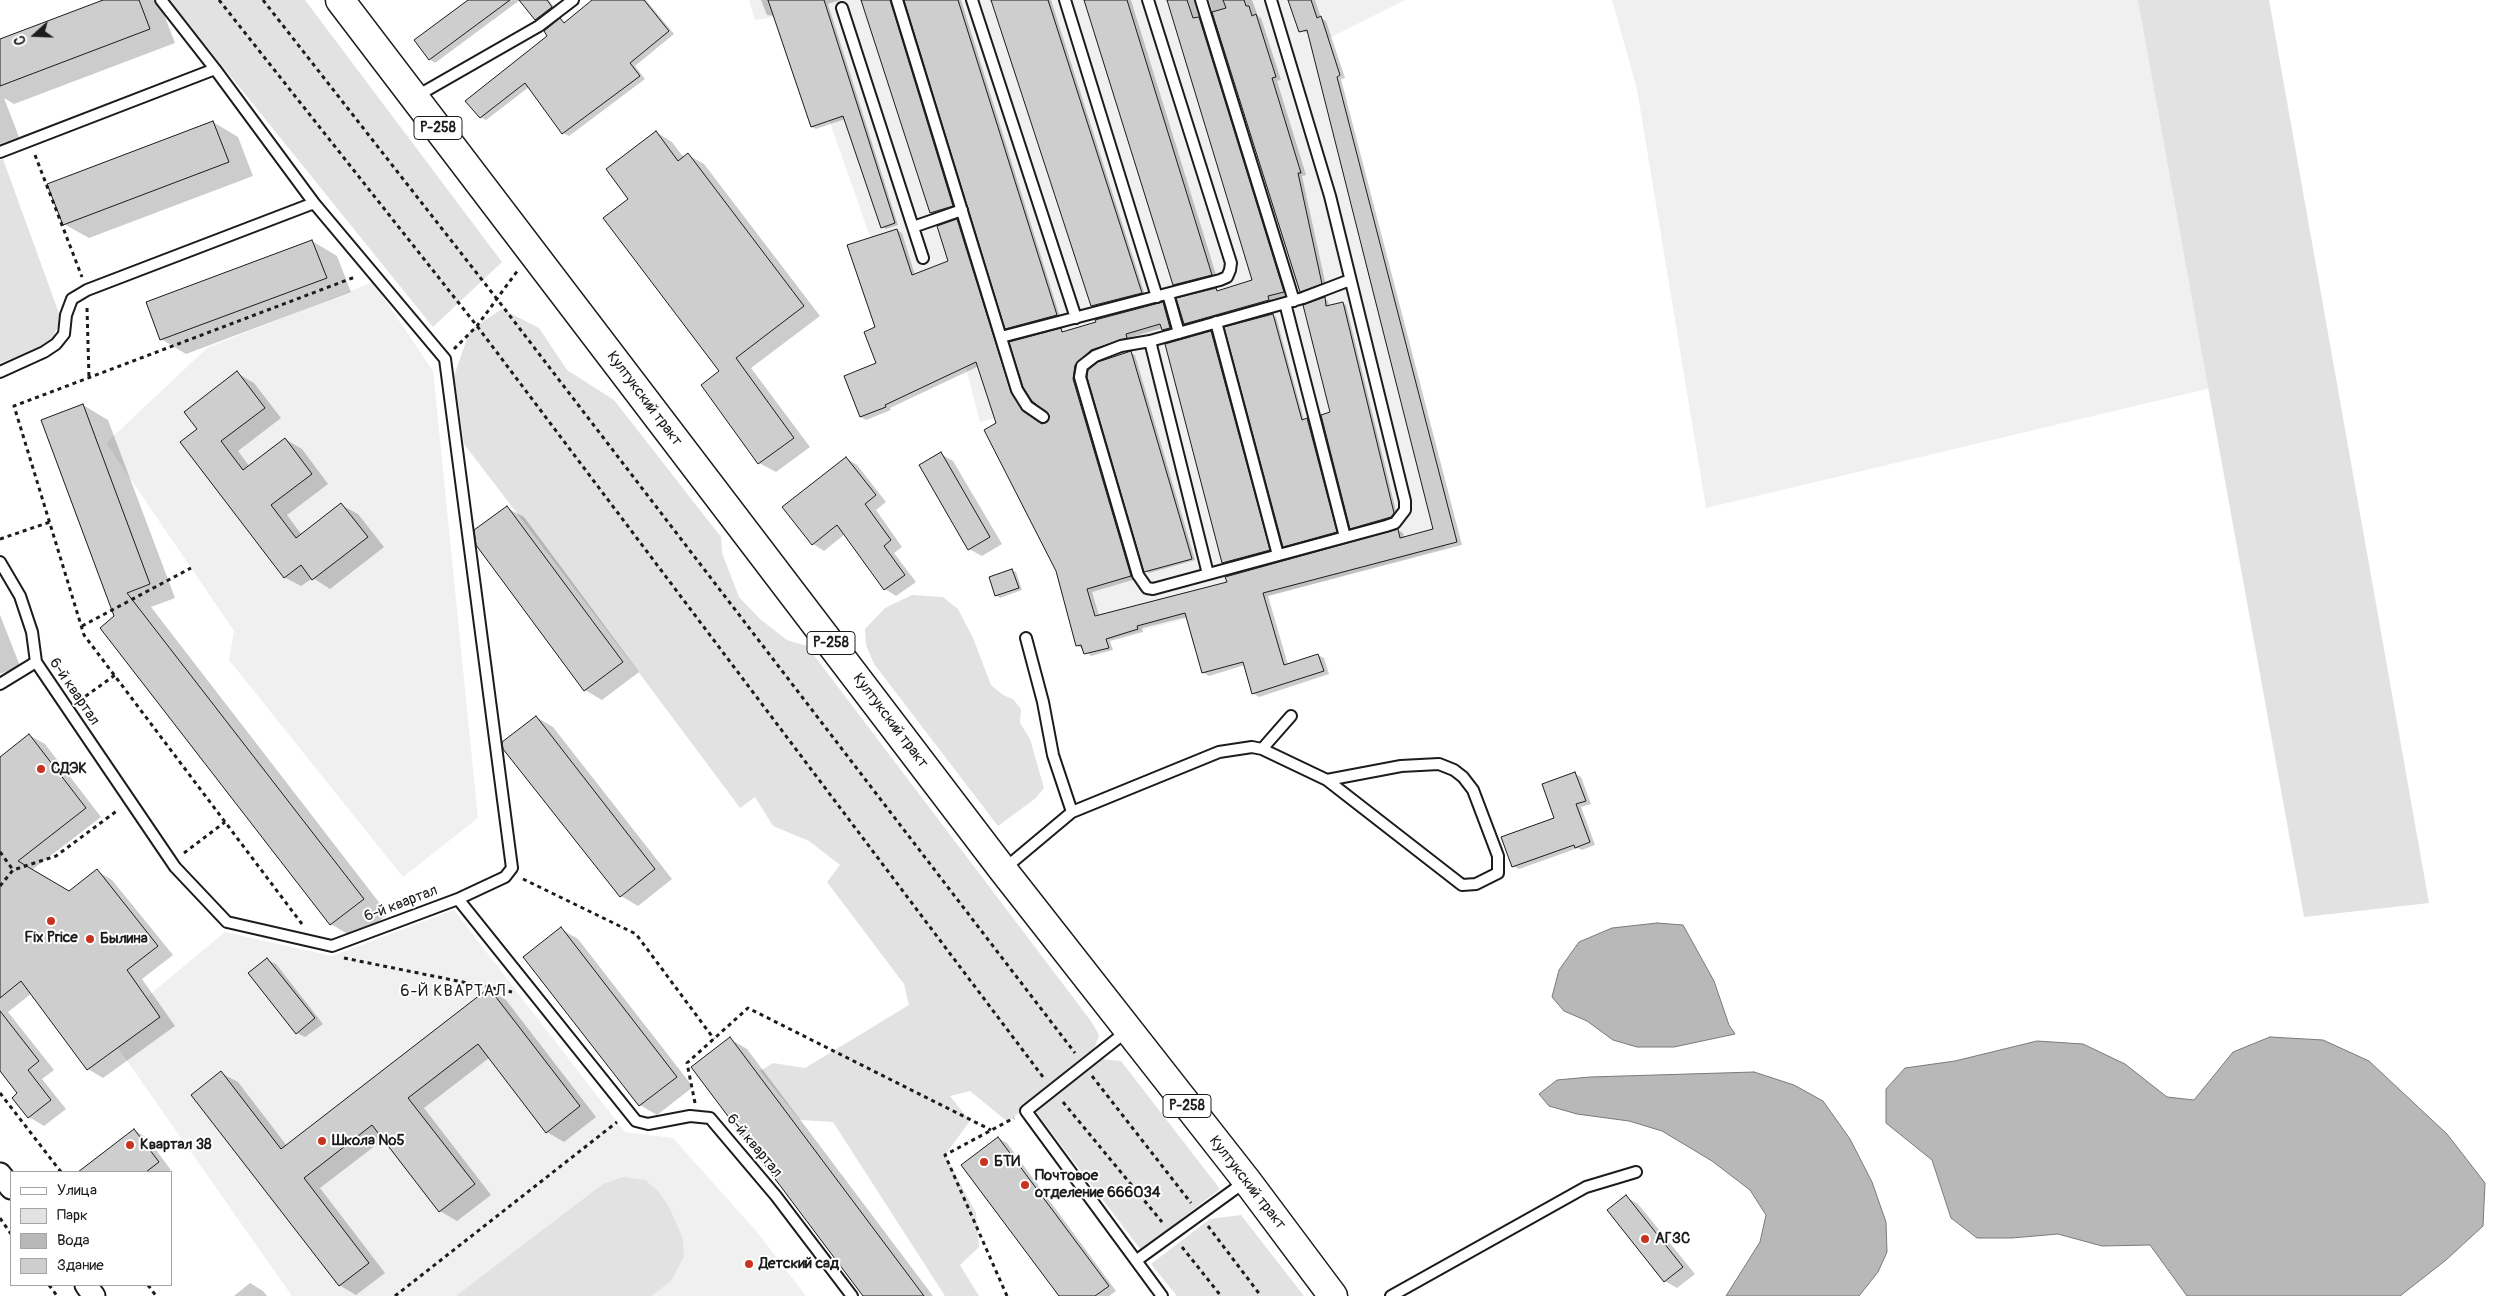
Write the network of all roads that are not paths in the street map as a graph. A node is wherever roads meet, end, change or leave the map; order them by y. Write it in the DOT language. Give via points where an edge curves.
graph roads {
  1 [pos="161,0"];
  2 [pos="340,0"];
  3 [pos="897,0"];
  4 [pos="972,0"];
  5 [pos="1064,0"];
  6 [pos="1148,0"];
  7 [pos="1201,0"];
  8 [pos="1271,0"];
  9 [pos="570,1"];
  10 [pos="842,8"];
  11 [pos="215,69"];
  12 [pos="414,97"];
  13 [pos="0,152"];
  14 [pos="314,203"];
  15 [pos="962,210"];
  16 [pos="913,227"];
  17 [pos="923,258"];
  18 [pos="1350,280"];
  19 [pos="1168,294"];
  20 [pos="1157,297"];
  21 [pos="1290,302"];
  22 [pos="1076,318"];
  23 [pos="1216,322"];
  24 [pos="1179,333"];
  25 [pos="1001,337"];
  26 [pos="1150,341"];
  27 [pos="0,372"];
  28 [pos="1043,417"];
  29 [pos="1345,537"];
  30 [pos="1278,555"];
  31 [pos="0,562"];
  32 [pos="1208,574"];
  33 [pos="1026,638"];
  34 [pos="36,662"];
  35 [pos="0,684"];
  36 [pos="1291,716"];
  37 [pos="1262,749"];
  38 [pos="1327,780"];
  39 [pos="1072,812"];
  40 [pos="1003,870"];
  41 [pos="458,899"];
  42 [pos="1128,1030"];
  43 [pos="1636,1172"];
  44 [pos="0,1174"];
  45 [pos="1247,1181"];
  46 [pos="10,1187"];
  47 [pos="1137,1260"];
  48 [pos="852,1296"];
  49 [pos="1162,1296"];
  50 [pos="1333,1296"];
  51 [pos="1391,1296"];
  1 -- 11 [label="lane"];
  2 -- 12 [label="main road, Култукский тракт / Р-258"];
  3 -- 15 [label="lane"];
  4 -- 22 [label="lane"];
  5 -- 20 [label="lane"];
  6 -- 19 [label="lane" via="1231,263 1227,277"];
  7 -- 21 [label="lane"];
  8 -- 18 [label="lane" via="1330,196"];
  9 -- 12 [label="lane" via="539,26"];
  10 -- 16 [label="lane"];
  11 -- 13 [label="lane"];
  11 -- 14 [label="lane"];
  12 -- 40 [label="main road, Култукский тракт / Р-258"];
  14 -- 27 [label="lane" via="87,290 72,299 64,334 56,344"];
  14 -- 41 [label="lane" via="445,359 512,868 505,877"];
  15 -- 16 [label="lane"];
  15 -- 25 [label="lane"];
  16 -- 17 [label="lane"];
  18 -- 21 [label="lane"];
  18 -- 29 [label="lane" via="1405,510 1395,522"];
  19 -- 20 [label="lane"];
  19 -- 24 [label="lane"];
  20 -- 22 [label="lane"];
  21 -- 23 [label="lane"];
  21 -- 29 [label="lane"];
  22 -- 25 [label="lane"];
  23 -- 24 [label="lane"];
  23 -- 30 [label="lane"];
  24 -- 26 [label="lane"];
  25 -- 28 [label="lane" via="1022,400"];
  26 -- 32 [label="lane"];
  26 -- 32 [label="lane" via="1121,346 1095,356 1082,366 1080,377 1142,583 1153,589"];
  29 -- 30 [label="lane"];
  30 -- 32 [label="lane"];
  31 -- 34 [label="lane" via="20,596 32,632"];
  33 -- 39 [label="lane" via="1053,755"];
  34 -- 35 [label="lane, 6-й квартал"];
  34 -- 41 [label="lane, 6-й квартал" via="172,862 227,922 332,946"];
  36 -- 37 [label="lane"];
  37 -- 38 [label="lane"];
  37 -- 39 [label="lane" via="1219,752"];
  38 -- 38 [label="lane" via="1462,885 1476,884 1498,873 1498,856 1473,790 1454,770 1439,764 1402,766"];
  39 -- 40 [label="lane"];
  40 -- 42 [label="main road, Култукский тракт / Р-258"];
  41 -- 48 [label="lane, 6-й квартал" via="636,1121 648,1124 710,1118 776,1196"];
  42 -- 45 [label="main road, Култукский тракт / Р-258"];
  42 -- 47 [label="lane" via="1026,1111"];
  43 -- 51 [label="lane" via="1586,1187"];
  44 -- 46 [label="street"];
  45 -- 47 [label="lane"];
  45 -- 50 [label="main road, Култукский тракт / Р-258"];
  47 -- 49 [label="lane"];
}
